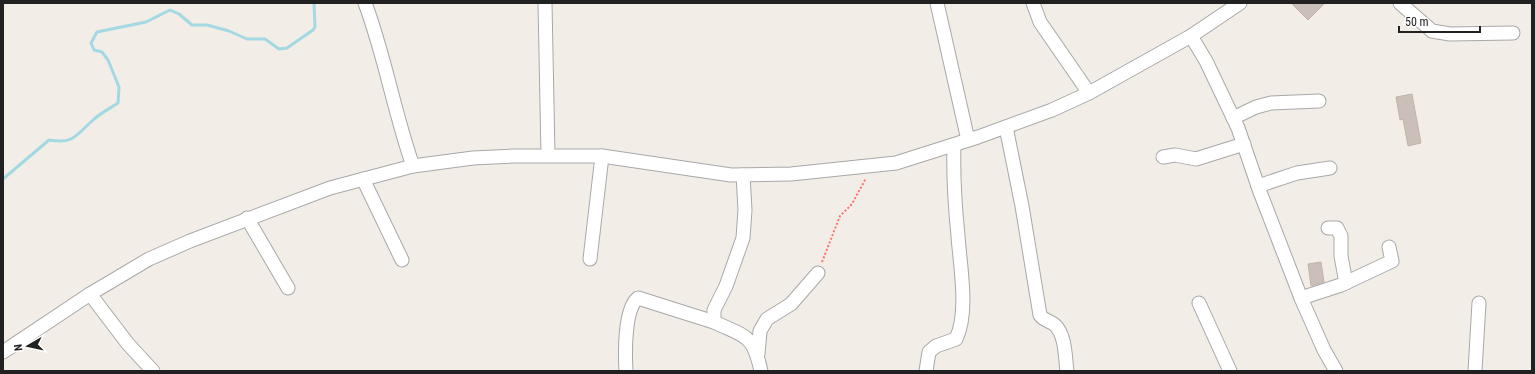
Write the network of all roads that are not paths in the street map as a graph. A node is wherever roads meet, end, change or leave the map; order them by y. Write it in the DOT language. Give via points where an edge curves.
graph roads {
  1 [pos="365,3"];
  2 [pos="545,3"];
  3 [pos="937,3"];
  4 [pos="1033,3"];
  5 [pos="1240,3"];
  6 [pos="1400,3"];
  7 [pos="1513,33"];
  8 [pos="1191,36"];
  9 [pos="1089,93"];
  10 [pos="1319,101"];
  11 [pos="1234,118"];
  12 [pos="1006,127"];
  13 [pos="968,140"];
  14 [pos="1244,144"];
  15 [pos="954,145"];
  16 [pos="548,155"];
  17 [pos="602,156"];
  18 [pos="1163,157"];
  19 [pos="413,166"];
  20 [pos="1330,168"];
  21 [pos="743,175"];
  22 [pos="363,179"];
  23 [pos="1258,186"];
  24 [pos="247,218"];
  25 [pos="1328,228"];
  26 [pos="1389,247"];
  27 [pos="590,258"];
  28 [pos="402,260"];
  29 [pos="818,273"];
  30 [pos="1346,283"];
  31 [pos="288,288"];
  32 [pos="90,294"];
  33 [pos="1301,298"];
  34 [pos="1479,303"];
  35 [pos="1199,304"];
  36 [pos="714,322"];
  37 [pos="3,352"];
  38 [pos="759,365"];
  39 [pos="154,371"];
  40 [pos="626,371"];
  41 [pos="926,371"];
  42 [pos="1068,371"];
  43 [pos="1230,371"];
  44 [pos="1336,371"];
  45 [pos="1475,371"];
  1 -- 19 [label="street" via="379,40"];
  2 -- 16 [label="street"];
  3 -- 13 [label="street"];
  4 -- 9 [label="street" via="1040,22"];
  5 -- 8 [label="street"];
  6 -- 7 [label="street" via="1432,31 1450,34"];
  8 -- 9 [label="street"];
  8 -- 11 [label="street"];
  9 -- 12 [label="street"];
  10 -- 11 [label="street" via="1271,103"];
  11 -- 14 [label="street"];
  12 -- 13 [label="street"];
  12 -- 42 [label="street" via="1040,315 1053,323 1060,333"];
  13 -- 15 [label="street"];
  14 -- 18 [label="street" via="1196,159 1174,155"];
  14 -- 23 [label="street"];
  15 -- 21 [label="street" via="896,163 791,174"];
  15 -- 41 [label="street" via="961,324 956,339 936,346 929,352"];
  16 -- 17 [label="street"];
  16 -- 19 [label="street" via="473,158"];
  17 -- 21 [label="street" via="713,174"];
  17 -- 27 [label="street"];
  19 -- 22 [label="street"];
  20 -- 23 [label="street" via="1297,173"];
  21 -- 36 [label="street" via="743,238 726,286 714,310"];
  22 -- 24 [label="street"];
  22 -- 28 [label="street"];
  23 -- 33 [label="street"];
  24 -- 31 [label="street"];
  24 -- 32 [label="street" via="190,240"];
  25 -- 30 [label="street" via="1337,228 1341,236 1341,256"];
  26 -- 30 [label="street" via="1392,260"];
  29 -- 38 [label="street" via="791,304 767,319 759,335"];
  30 -- 33 [label="street"];
  32 -- 37 [label="street"];
  32 -- 39 [label="street" via="128,344"];
  33 -- 44 [label="street"];
  34 -- 45 [label="street"];
  35 -- 43 [label="street"];
  36 -- 38 [label="street" via="748,338 753,344"];
  36 -- 40 [label="street" via="638,298 634,301 630,313 625,352"];
}
